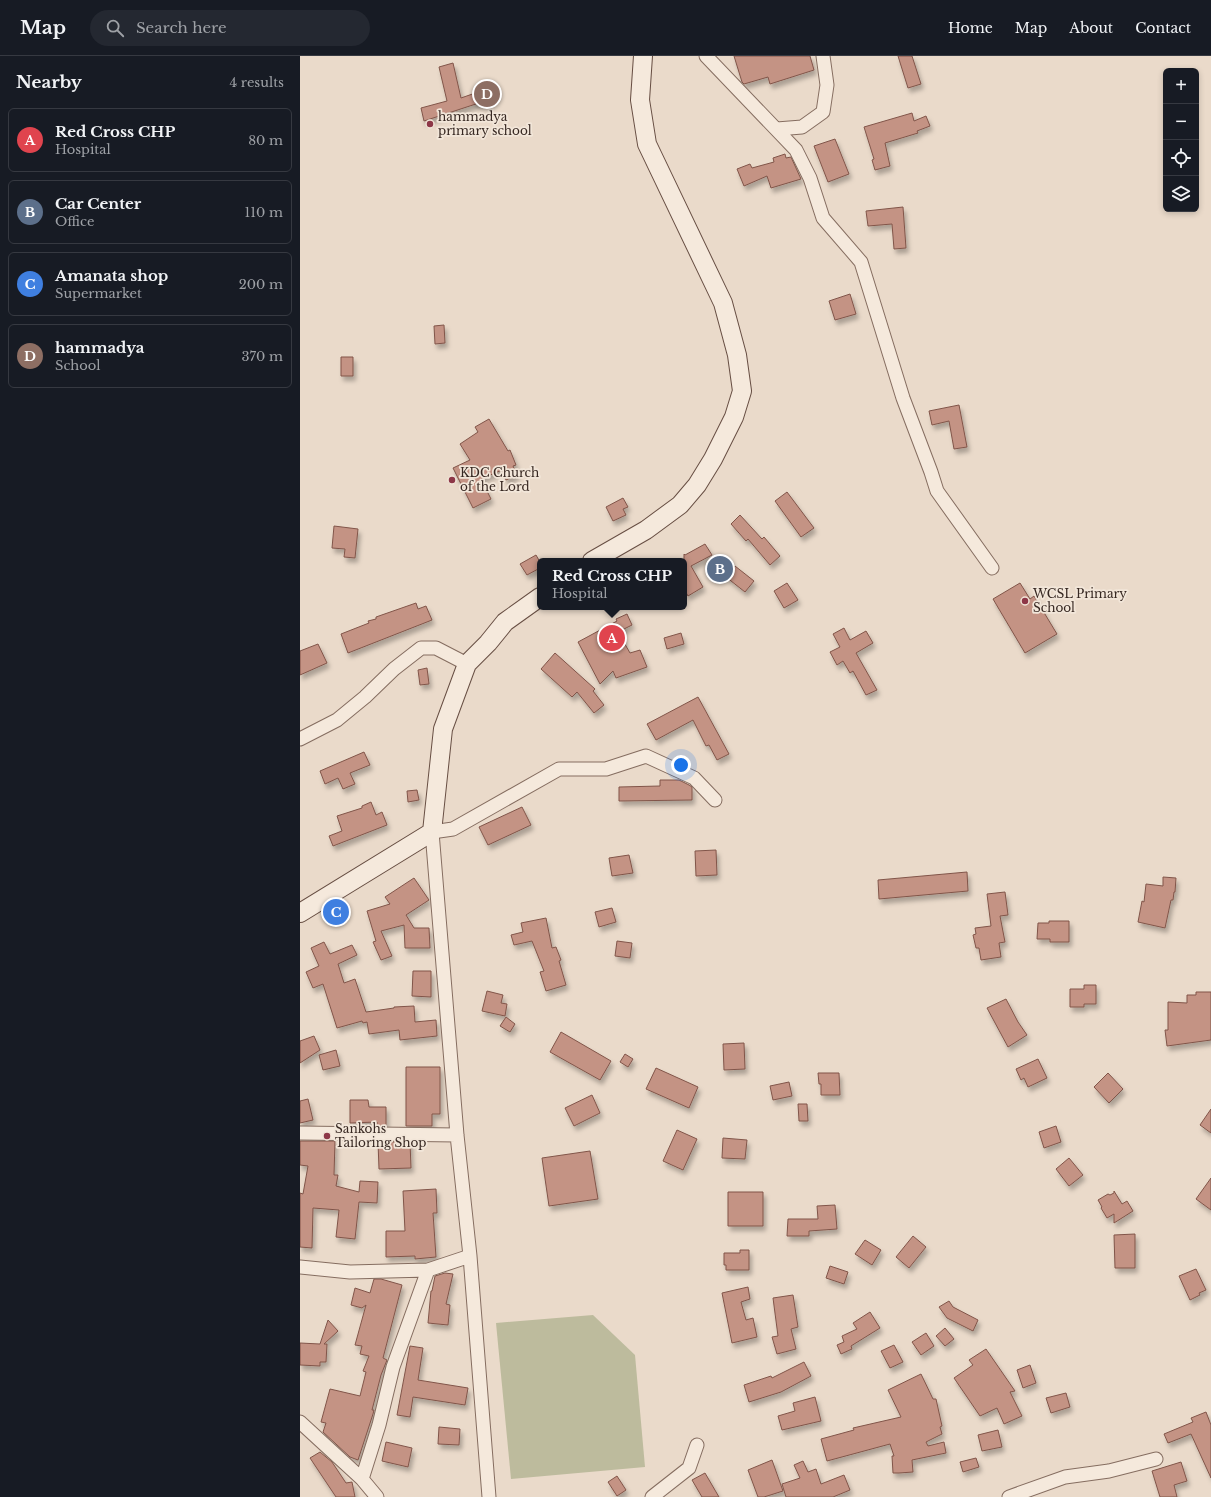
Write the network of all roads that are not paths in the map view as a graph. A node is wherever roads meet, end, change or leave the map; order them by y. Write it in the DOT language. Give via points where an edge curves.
graph roads {
  1 [pos="643,56"];
  2 [pos="706,56"];
  3 [pos="823,56"];
  4 [pos="777,130"];
  5 [pos="597,558"];
  6 [pos="992,568"];
  7 [pos="537,599"];
  8 [pos="467,664"];
  9 [pos="300,739"];
  10 [pos="714,800"];
  11 [pos="432,832"];
  12 [pos="300,913"];
  13 [pos="300,1134"];
  14 [pos="457,1135"];
  15 [pos="470,1256"];
  16 [pos="300,1267"];
  17 [pos="428,1270"];
  18 [pos="300,1422"];
  19 [pos="697,1444"];
  20 [pos="1156,1459"];
  21 [pos="362,1479"];
  22 [pos="377,1497"];
  23 [pos="490,1497"];
  24 [pos="652,1497"];
  25 [pos="1009,1497"];
  1 -- 5 [label="main road" via="640,100 648,144 723,303 737,355 742,391 734,417 714,459 680,505 646,530"];
  2 -- 4 [label="street"];
  3 -- 4 [label="street" via="827,85 824,112 802,127"];
  4 -- 6 [label="street" via="796,150 810,178 824,218 861,262 903,398 937,492"];
  7 -- 8 [label="main road" via="505,622"];
  8 -- 9 [label="street" via="436,648 421,648 337,720"];
  8 -- 11 [label="main road" via="443,729"];
  10 -- 11 [label="street" via="694,778 646,756 606,769 559,769 453,829"];
  11 -- 12 [label="main road"];
  11 -- 14 [label="street"];
  13 -- 14 [label="street"];
  14 -- 15 [label="street"];
  15 -- 17 [label="street"];
  15 -- 23 [label="street"];
  16 -- 17 [label="street" via="350,1272"];
  17 -- 21 [label="street" via="393,1366 379,1426"];
  18 -- 21 [label="street"];
  19 -- 24 [label="street" via="689,1468"];
  20 -- 25 [label="street" via="1109,1471 1066,1477"];
  21 -- 22 [label="street"];
}
